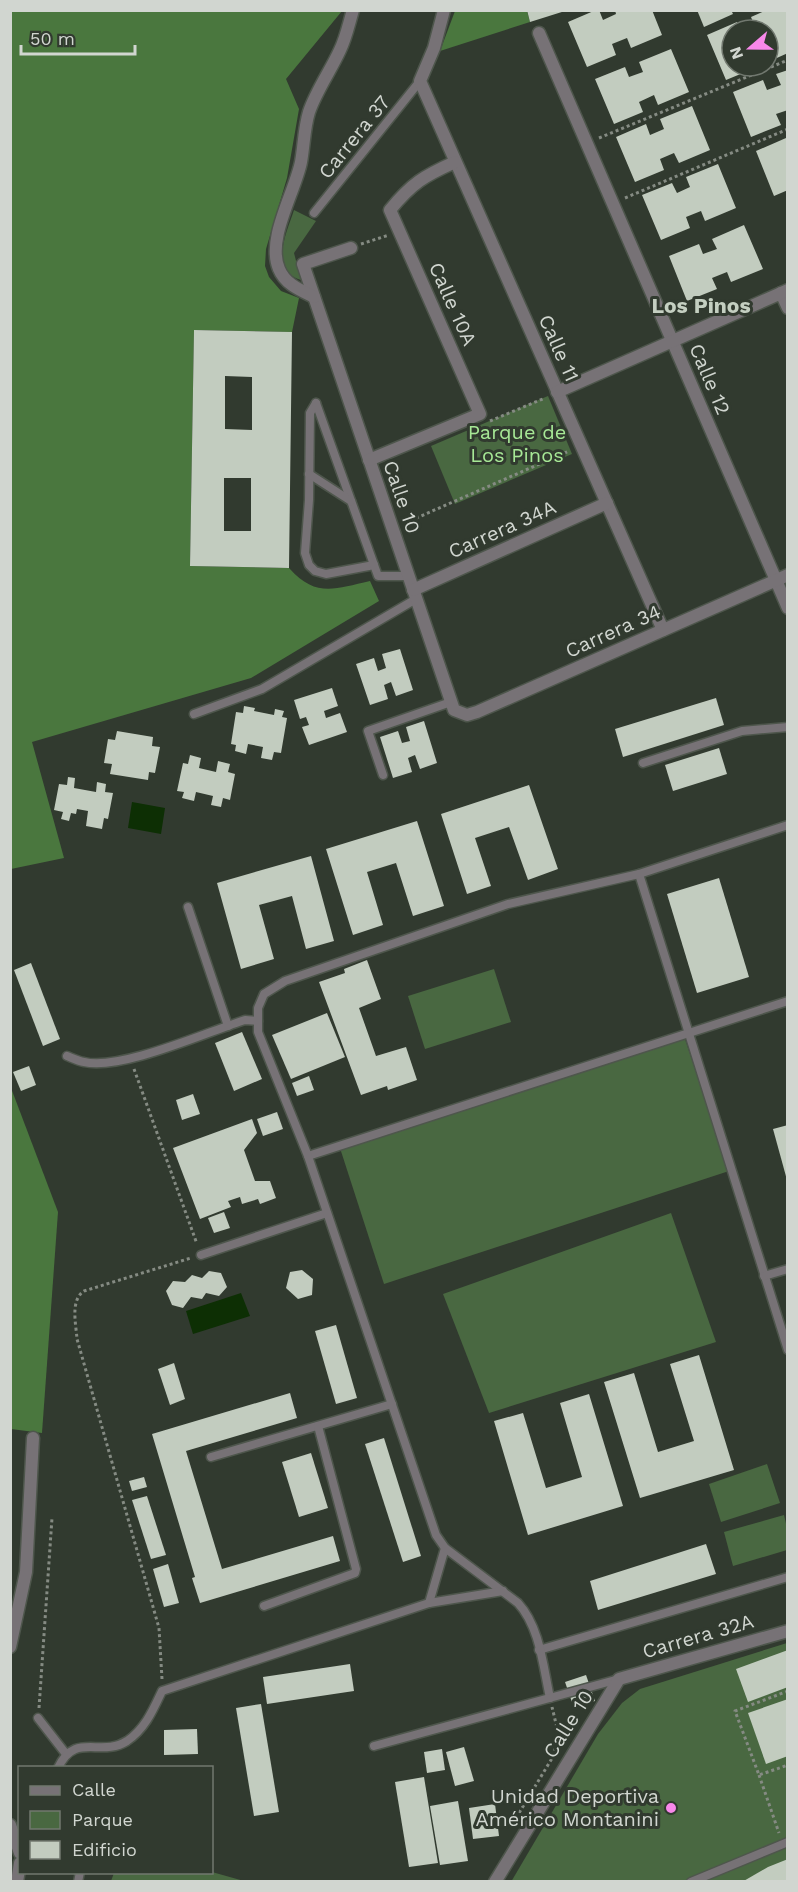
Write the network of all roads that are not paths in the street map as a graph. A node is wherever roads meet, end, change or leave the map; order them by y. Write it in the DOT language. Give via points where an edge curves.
graph roads {
  1 [pos="353,10"];
  2 [pos="444,10"];
  3 [pos="539,33"];
  4 [pos="420,81"];
  5 [pos="455,162"];
  6 [pos="314,213"];
  7 [pos="351,248"];
  8 [pos="784,292"];
  9 [pos="314,297"];
  10 [pos="788,308"];
  11 [pos="672,341"];
  12 [pos="557,392"];
  13 [pos="369,460"];
  14 [pos="309,474"];
  15 [pos="351,501"];
  16 [pos="607,503"];
  17 [pos="374,565"];
  18 [pos="788,575"];
  19 [pos="408,576"];
  20 [pos="775,580"];
  21 [pos="415,595"];
  22 [pos="788,608"];
  23 [pos="663,630"];
  24 [pos="452,706"];
  25 [pos="194,714"];
  26 [pos="788,727"];
  27 [pos="643,763"];
  28 [pos="383,775"];
  29 [pos="788,825"];
  30 [pos="639,874"];
  31 [pos="188,907"];
  32 [pos="788,1001"];
  33 [pos="258,1021"];
  34 [pos="228,1026"];
  35 [pos="688,1032"];
  36 [pos="67,1056"];
  37 [pos="308,1156"];
  38 [pos="327,1213"];
  39 [pos="201,1255"];
  40 [pos="788,1269"];
  41 [pos="764,1276"];
  42 [pos="788,1350"];
  43 [pos="392,1404"];
  44 [pos="318,1426"];
  45 [pos="33,1438"];
  46 [pos="210,1457"];
  47 [pos="445,1548"];
  48 [pos="788,1577"];
  49 [pos="503,1591"];
  50 [pos="429,1603"];
  51 [pos="264,1606"];
  52 [pos="788,1631"];
  53 [pos="10,1647"];
  54 [pos="539,1650"];
  55 [pos="619,1679"];
  56 [pos="550,1698"];
  57 [pos="38,1718"];
  58 [pos="374,1746"];
  59 [pos="66,1754"];
  60 [pos="59,1766"];
  61 [pos="10,1825"];
  62 [pos="785,1843"];
  63 [pos="18,1847"];
  64 [pos="495,1881"];
  65 [pos="691,1881"];
  1 -- 9 [label="street" via="342,47 309,112 301,164 276,248 278,268 285,279"];
  2 -- 4 [label="street"];
  3 -- 11 [label="street, Calle 12"];
  4 -- 5 [label="street, Calle 11"];
  4 -- 6 [label="lane, Carrera 37"];
  5 -- 12 [label="street, Calle 11"];
  5 -- 13 [label="street, Calle 10A" via="415,183 390,210 480,414"];
  7 -- 9 [label="street, Calle 10" via="303,264"];
  8 -- 10 [label="street"];
  8 -- 11 [label="street"];
  9 -- 13 [label="street, Calle 10"];
  11 -- 12 [label="street"];
  11 -- 20 [label="street, Calle 12"];
  12 -- 16 [label="street, Calle 11"];
  13 -- 19 [label="street, Calle 10"];
  14 -- 15 [label="lane"];
  14 -- 15 [label="lane" via="310,413 316,403"];
  14 -- 17 [label="lane" via="305,553 309,566 326,574"];
  15 -- 17 [label="lane"];
  16 -- 21 [label="street, Carrera 34A"];
  16 -- 23 [label="street, Calle 11"];
  17 -- 19 [label="lane" via="378,576"];
  18 -- 20 [label="street, Carrera 34"];
  19 -- 21 [label="street, Calle 10"];
  20 -- 22 [label="street, Calle 12"];
  20 -- 23 [label="street, Carrera 34"];
  21 -- 24 [label="street, Calle 10"];
  21 -- 25 [label="lane" via="262,689"];
  23 -- 24 [label="street, Carrera 34" via="477,712 467,715"];
  24 -- 28 [label="lane" via="368,731"];
  26 -- 27 [label="lane" via="742,731"];
  29 -- 30 [label="lane"];
  30 -- 33 [label="lane" via="508,904 285,981 264,994"];
  30 -- 35 [label="lane"];
  31 -- 34 [label="lane"];
  32 -- 35 [label="lane"];
  33 -- 34 [label="lane" via="245,1020"];
  33 -- 37 [label="lane" via="258,1032"];
  34 -- 36 [label="lane" via="130,1059 85,1063"];
  35 -- 37 [label="lane"];
  35 -- 41 [label="lane"];
  37 -- 38 [label="lane"];
  38 -- 39 [label="lane"];
  38 -- 43 [label="lane"];
  40 -- 41 [label="lane"];
  41 -- 42 [label="lane"];
  43 -- 44 [label="lane"];
  43 -- 47 [label="lane" via="436,1535"];
  44 -- 46 [label="lane"];
  44 -- 51 [label="lane" via="355,1573"];
  45 -- 53 [label="street" via="26,1572"];
  47 -- 49 [label="lane"];
  47 -- 50 [label="lane"];
  48 -- 54 [label="lane"];
  49 -- 50 [label="lane"];
  49 -- 54 [label="lane" via="527,1613"];
  50 -- 59 [label="lane" via="162,1691 148,1719 127,1741 111,1748 77,1747"];
  52 -- 55 [label="street, Carrera 32A"];
  54 -- 56 [label="lane"];
  55 -- 56 [label="lane"];
  55 -- 64 [label="street, Calle 10"];
  56 -- 58 [label="lane"];
  57 -- 59 [label="lane"];
  59 -- 60 [label="lane"];
  61 -- 63 [label="street"];
  62 -- 65 [label="lane"];
}
